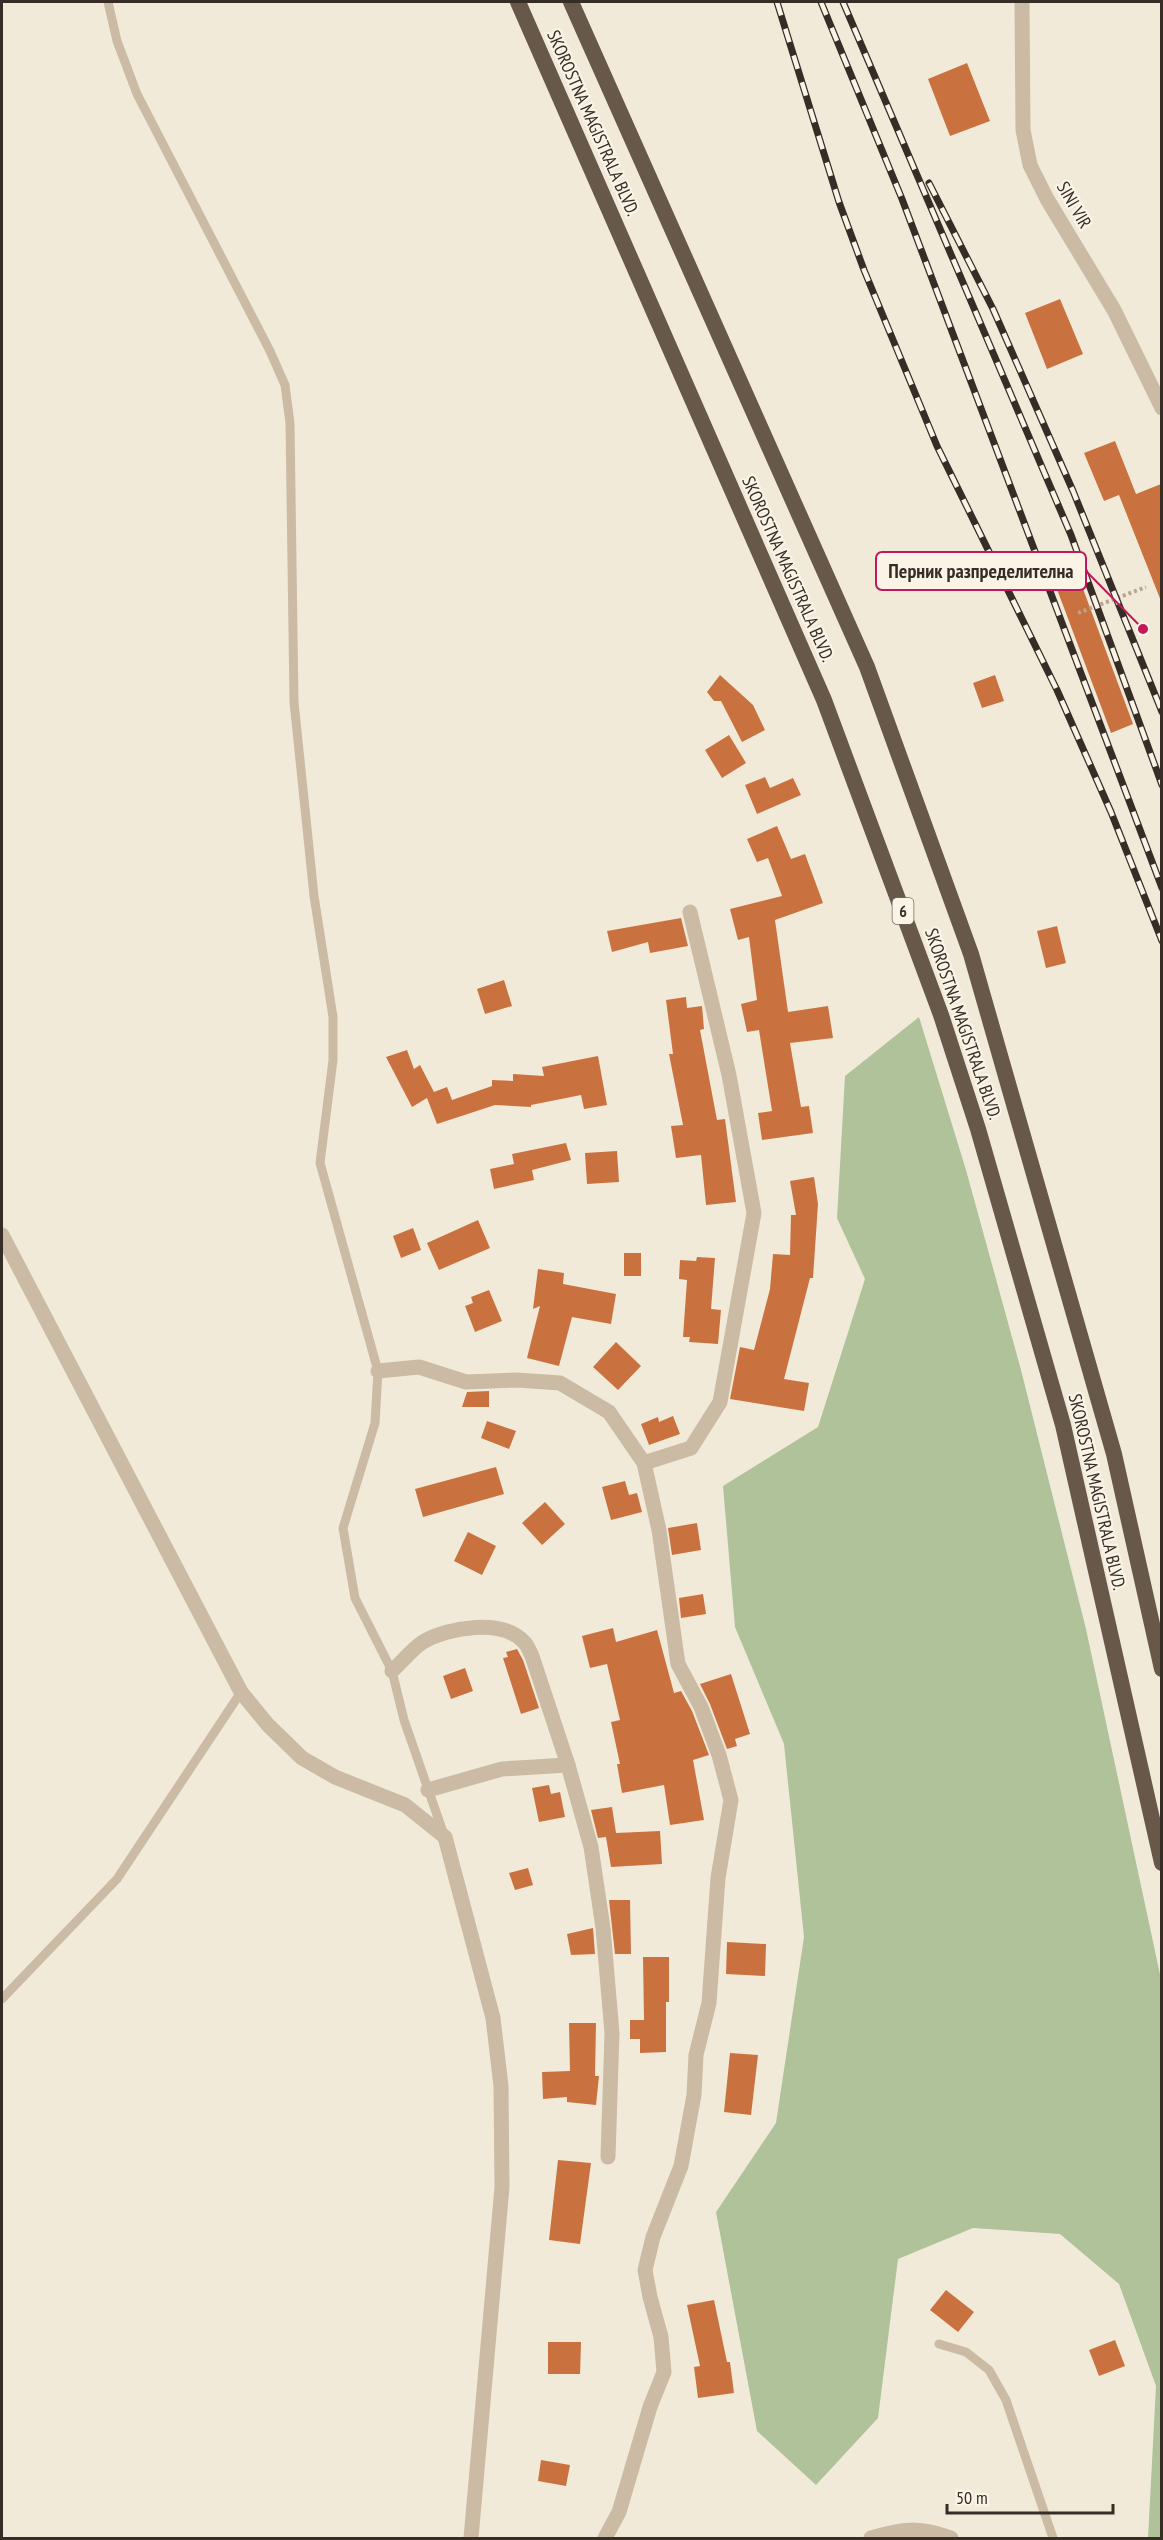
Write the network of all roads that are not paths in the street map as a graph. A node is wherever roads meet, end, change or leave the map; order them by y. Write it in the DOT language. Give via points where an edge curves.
graph roads {
  1 [pos="108,2"];
  2 [pos="518,2"];
  3 [pos="571,2"];
  4 [pos="1022,2"];
  5 [pos="1161,408"];
  6 [pos="690,912"];
  7 [pos="2,1235"];
  8 [pos="378,1371"];
  9 [pos="644,1463"];
  10 [pos="1161,1670"];
  11 [pos="392,1671"];
  12 [pos="241,1692"];
  13 [pos="568,1766"];
  14 [pos="428,1790"];
  15 [pos="445,1837"];
  16 [pos="1161,1863"];
  17 [pos="2,1999"];
  18 [pos="608,2157"];
  19 [pos="939,2344"];
  20 [pos="471,2538"];
  21 [pos="604,2538"];
  22 [pos="871,2538"];
  23 [pos="951,2538"];
  24 [pos="1053,2538"];
  1 -- 8 [label="lane" via="137,94 285,385 290,423 294,702 314,896 333,1017 333,1060 320,1163"];
  2 -- 16 [label="highway, SKOROSTNA MAGISTRALA BLVD. / 6" via="824,700 941,1015 1063,1425"];
  3 -- 10 [label="highway, SKOROSTNA MAGISTRALA BLVD." via="867,667 971,954 1114,1454"];
  4 -- 5 [label="street, SINI VIR" via="1023,130 1030,165 1114,310"];
  6 -- 9 [label="street" via="729,1075 754,1213 720,1402 691,1448"];
  7 -- 12 [label="street"];
  8 -- 9 [label="street" via="419,1367 466,1382 560,1383 609,1412"];
  8 -- 11 [label="lane" via="375,1423 342,1528 355,1598"];
  9 -- 21 [label="street" via="659,1530 678,1664 701,1707 731,1800 718,1878 709,2003 696,2055 694,2094 683,2155 645,2270 661,2337 664,2372 619,2512"];
  11 -- 13 [label="street" via="422,1642 450,1630 479,1626 512,1634 525,1642 532,1656"];
  11 -- 14 [label="lane"];
  12 -- 15 [label="street" via="302,1758 335,1777 405,1805"];
  12 -- 17 [label="lane" via="117,1879"];
  13 -- 14 [label="street" via="502,1769"];
  13 -- 18 [label="street" via="591,1847 603,1928 612,2033"];
  14 -- 15 [label="lane"];
  15 -- 20 [label="street" via="493,2018 501,2086 502,2187"];
  19 -- 24 [label="lane" via="966,2352 988,2370 1006,2400"];
  22 -- 23 [label="street" via="912,2529"];
}
